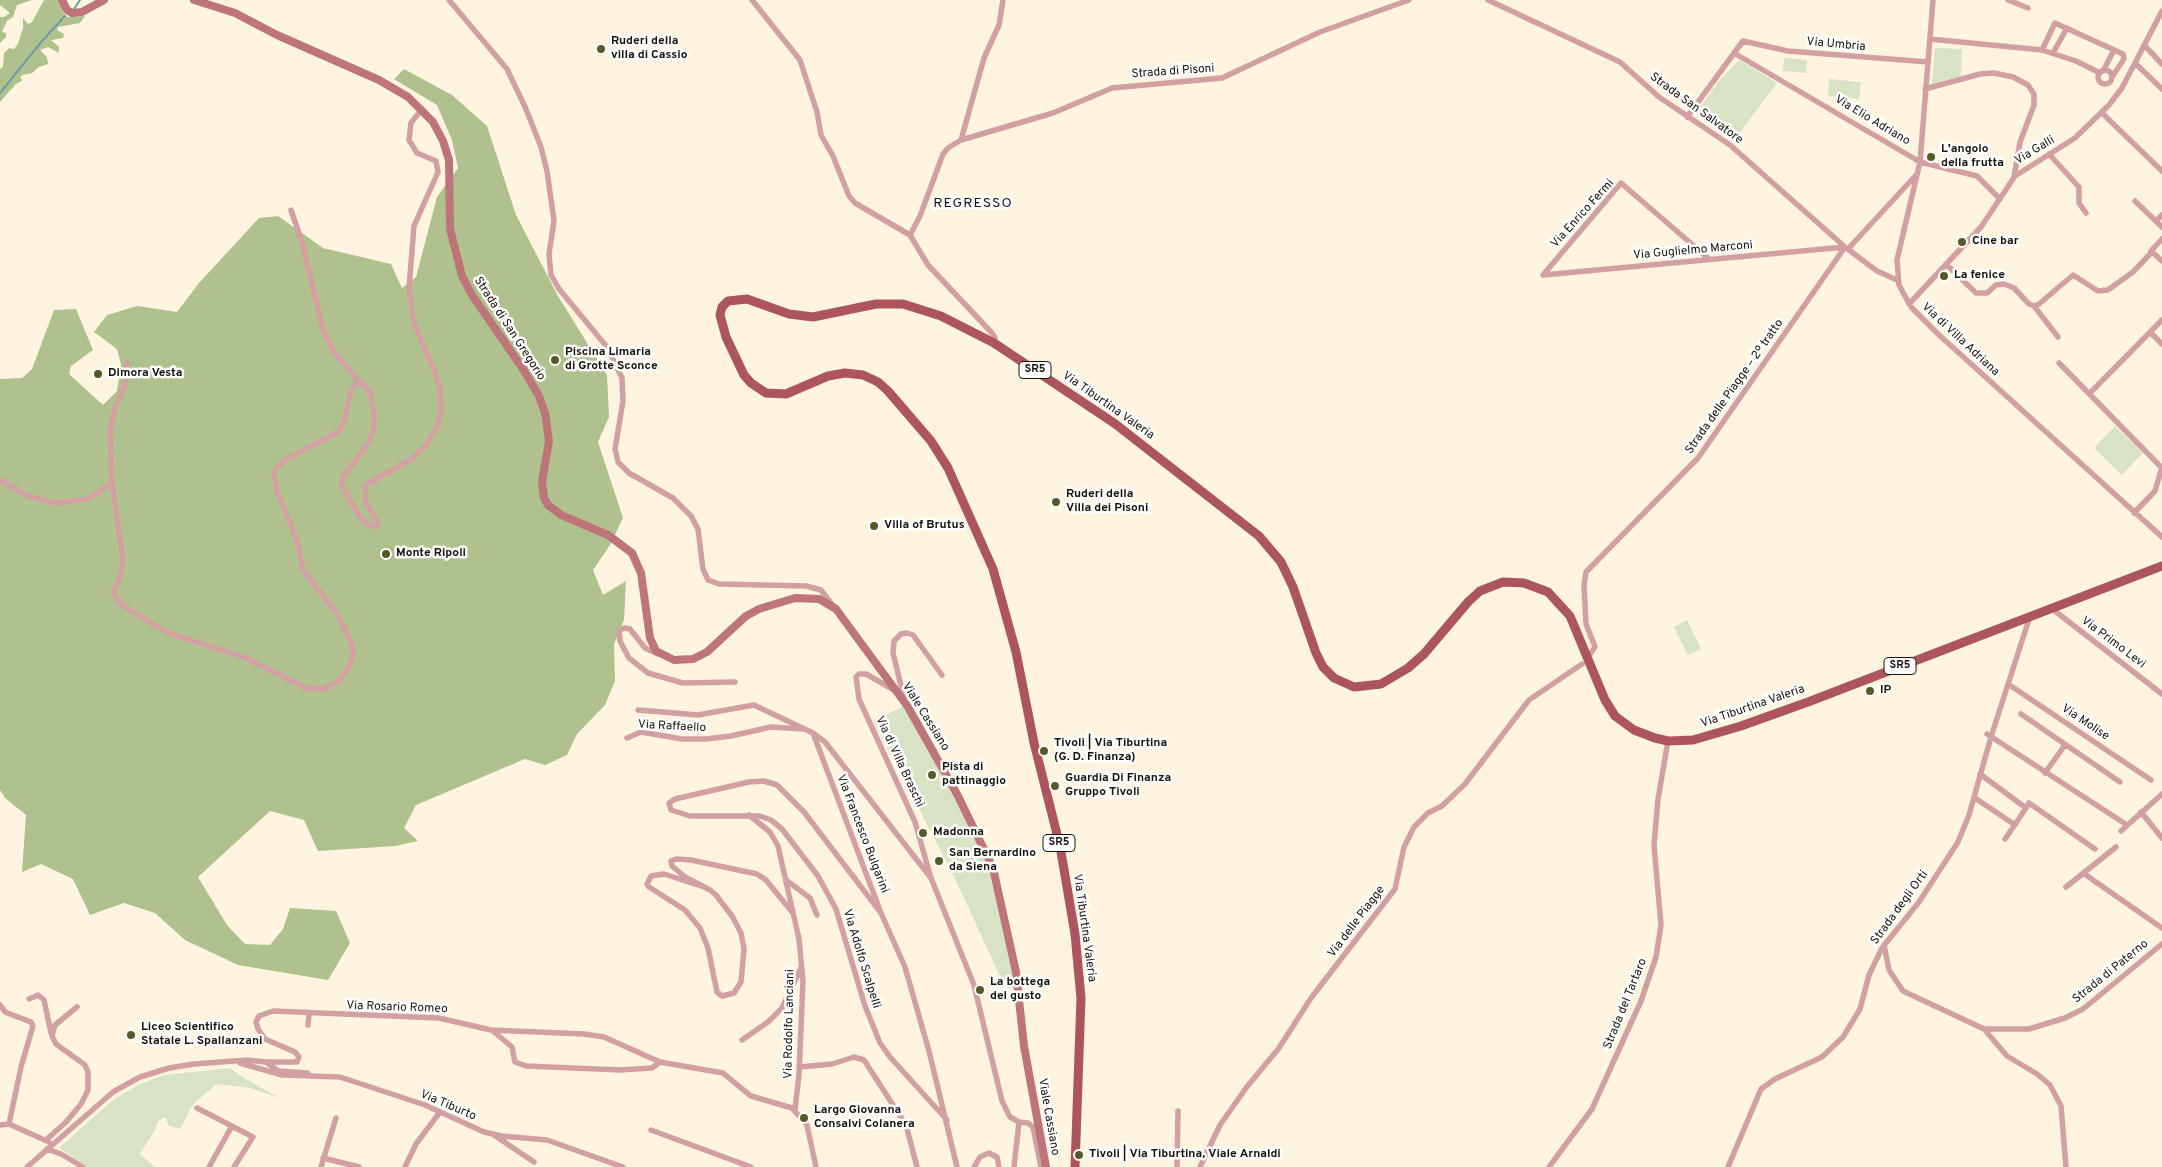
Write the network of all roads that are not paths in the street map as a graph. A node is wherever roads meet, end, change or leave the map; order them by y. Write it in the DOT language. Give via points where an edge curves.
graph roads {
  1 [pos="62,0"];
  2 [pos="104,0"];
  3 [pos="194,0"];
  4 [pos="449,0"];
  5 [pos="752,0"];
  6 [pos="1003,0"];
  7 [pos="1409,0"];
  8 [pos="1488,0"];
  9 [pos="1933,0"];
  10 [pos="2008,0"];
  11 [pos="2028,8"];
  12 [pos="2162,11"];
  13 [pos="2067,28"];
  14 [pos="1930,38"];
  15 [pos="2144,46"];
  16 [pos="2042,50"];
  17 [pos="2114,50"];
  18 [pos="1734,53"];
  19 [pos="2053,53"];
  20 [pos="1928,62"];
  21 [pos="2135,63"];
  22 [pos="2162,64"];
  23 [pos="2102,72"];
  24 [pos="2111,79"];
  25 [pos="1925,89"];
  26 [pos="2121,89"];
  27 [pos="2162,89"];
  28 [pos="422,109"];
  29 [pos="2102,113"];
  30 [pos="1687,117"];
  31 [pos="961,140"];
  32 [pos="2049,154"];
  33 [pos="1920,162"];
  34 [pos="2162,170"];
  35 [pos="1918,173"];
  36 [pos="2014,177"];
  37 [pos="2000,199"];
  38 [pos="2135,201"];
  39 [pos="291,210"];
  40 [pos="2086,213"];
  41 [pos="2162,214"];
  42 [pos="2156,221"];
  43 [pos="2162,227"];
  44 [pos="910,235"];
  45 [pos="2162,239"];
  46 [pos="1847,248"];
  47 [pos="2152,251"];
  48 [pos="1709,259"];
  49 [pos="2162,261"];
  50 [pos="1946,264"];
  51 [pos="1544,275"];
  52 [pos="1897,280"];
  53 [pos="1909,304"];
  54 [pos="2034,306"];
  55 [pos="2162,320"];
  56 [pos="2150,332"];
  57 [pos="2058,338"];
  58 [pos="994,343"];
  59 [pos="2162,344"];
  60 [pos="127,362"];
  61 [pos="2059,363"];
  62 [pos="360,382"];
  63 [pos="2090,393"];
  64 [pos="2162,467"];
  65 [pos="0,480"];
  66 [pos="112,483"];
  67 [pos="2134,513"];
  68 [pos="2162,537"];
  69 [pos="2162,566"];
  70 [pos="2051,608"];
  71 [pos="836,609"];
  72 [pos="2030,616"];
  73 [pos="653,648"];
  74 [pos="660,654"];
  75 [pos="1585,661"];
  76 [pos="942,675"];
  77 [pos="735,682"];
  78 [pos="2008,684"];
  79 [pos="896,691"];
  80 [pos="2162,694"];
  81 [pos="904,701"];
  82 [pos="638,710"];
  83 [pos="2021,714"];
  84 [pos="805,729"];
  85 [pos="813,733"];
  86 [pos="1989,736"];
  87 [pos="627,738"];
  88 [pos="1668,741"];
  89 [pos="2065,744"];
  90 [pos="2045,773"];
  91 [pos="1980,774"];
  92 [pos="2151,780"];
  93 [pos="2120,782"];
  94 [pos="2162,794"];
  95 [pos="1975,798"];
  96 [pos="2026,808"];
  97 [pos="2141,812"];
  98 [pos="749,815"];
  99 [pos="2018,821"];
  100 [pos="2127,825"];
  101 [pos="2121,831"];
  102 [pos="2162,838"];
  103 [pos="2005,840"];
  104 [pos="2116,847"];
  105 [pos="2095,849"];
  106 [pos="2083,873"];
  107 [pos="932,878"];
  108 [pos="786,880"];
  109 [pos="701,886"];
  110 [pos="2066,887"];
  111 [pos="792,912"];
  112 [pos="881,912"];
  113 [pos="817,915"];
  114 [pos="2162,928"];
  115 [pos="2162,944"];
  116 [pos="1884,945"];
  117 [pos="801,967"];
  118 [pos="29,1000"];
  119 [pos="0,1005"];
  120 [pos="77,1007"];
  121 [pos="309,1014"];
  122 [pos="308,1025"];
  123 [pos="1984,1029"];
  124 [pos="491,1030"];
  125 [pos="52,1036"];
  126 [pos="742,1040"];
  127 [pos="660,1062"];
  128 [pos="256,1063"];
  129 [pos="268,1064"];
  130 [pos="800,1067"];
  131 [pos="265,1071"];
  132 [pos="317,1075"];
  133 [pos="197,1108"];
  134 [pos="795,1110"];
  135 [pos="1178,1111"];
  136 [pos="440,1112"];
  137 [pos="336,1118"];
  138 [pos="947,1120"];
  139 [pos="1020,1122"];
  140 [pos="8,1124"];
  141 [pos="0,1125"];
  142 [pos="232,1126"];
  143 [pos="651,1130"];
  144 [pos="493,1134"];
  145 [pos="46,1140"];
  146 [pos="53,1144"];
  147 [pos="47,1150"];
  148 [pos="323,1158"];
  149 [pos="604,1160"];
  150 [pos="534,1162"];
  151 [pos="27,1167"];
  152 [pos="83,1167"];
  153 [pos="210,1167"];
  154 [pos="234,1167"];
  155 [pos="321,1167"];
  156 [pos="359,1167"];
  157 [pos="405,1167"];
  158 [pos="602,1167"];
  159 [pos="623,1167"];
  160 [pos="750,1167"];
  161 [pos="816,1167"];
  162 [pos="917,1167"];
  163 [pos="957,1167"];
  164 [pos="974,1167"];
  165 [pos="998,1167"];
  166 [pos="1014,1167"];
  167 [pos="1041,1167"];
  168 [pos="1046,1167"];
  169 [pos="1075,1167"];
  170 [pos="1177,1167"];
  171 [pos="1200,1167"];
  172 [pos="1549,1167"];
  173 [pos="1728,1167"];
  174 [pos="2066,1167"];
  1 -- 2 [label="street" via="72,13 82,12"];
  3 -- 28 [label="street, Strada di San Gregorio" via="235,13 277,36 372,76"];
  4 -- 71 [label="street" via="508,72 542,150 554,221 549,254 551,275 561,292 607,347 622,378 624,401 615,449 618,462 637,478 673,498 691,516 699,532 705,575 710,582 806,586 823,592"];
  5 -- 44 [label="street" via="800,60 820,132 846,192 855,203"];
  6 -- 31 [label="street" via="1002,14 984,60"];
  7 -- 31 [label="street, Strada di Pisoni" via="1320,32 1222,78 1110,88 1049,114"];
  8 -- 30 [label="street, Strada San Salvatore" via="1616,59"];
  9 -- 14 [label="street, Via di Villa Adriana"];
  10 -- 11 [label="street"];
  12 -- 15 [label="street, Via Galli"];
  13 -- 16 [label="street" via="2055,23"];
  13 -- 17 [label="street"];
  13 -- 19 [label="street"];
  14 -- 16 [label="street"];
  14 -- 20 [label="street, Via di Villa Adriana"];
  15 -- 21 [label="street, Via Galli"];
  15 -- 22 [label="street"];
  16 -- 19 [label="street"];
  17 -- 23 [label="street"];
  17 -- 24 [label="street" via="2125,56"];
  18 -- 20 [label="street, Via Umbria" via="1743,41 1788,51"];
  18 -- 30 [label="street"];
  18 -- 33 [label="street, Via Elio Adriano"];
  19 -- 23 [label="street"];
  20 -- 25 [label="street, Via di Villa Adriana"];
  21 -- 26 [label="street, Via Galli"];
  21 -- 27 [label="street"];
  23 -- 24 [label="street" via="2109,71"];
  23 -- 24 [label="street" via="2099,77 2102,83"];
  24 -- 26 [label="street"];
  25 -- 33 [label="street, Via di Villa Adriana"];
  25 -- 36 [label="street" via="1994,73 2013,76 2028,85 2034,100 2020,142"];
  26 -- 29 [label="street, Via Galli"];
  28 -- 62 [label="street" via="411,123 409,140 417,153 436,162 438,170 412,230 409,293 414,323 438,378 441,415 433,436 420,452 365,486 365,501 378,523 375,527 359,516 341,484 369,442 374,428 370,393"];
  28 -- 73 [label="street, Strada di San Gregorio" via="439,132 449,157 450,226 462,276 472,296 523,368 543,407 549,441 542,482 544,498 564,517 608,536 632,553 641,573"];
  29 -- 32 [label="street, Via Galli" via="2078,136"];
  29 -- 34 [label="street"];
  30 -- 46 [label="street, Strada San Salvatore" via="1730,145"];
  31 -- 44 [label="street" via="943,154"];
  32 -- 36 [label="street, Via Galli"];
  32 -- 40 [label="street" via="2079,187 2079,203"];
  33 -- 35 [label="street, Via di Villa Adriana"];
  33 -- 37 [label="street, Via Elio Adriano" via="1977,176"];
  35 -- 46 [label="street"];
  35 -- 52 [label="street, Via di Villa Adriana" via="1898,257"];
  36 -- 37 [label="street, Via Galli"];
  37 -- 50 [label="street, Via Galli" via="1981,227"];
  38 -- 42 [label="street"];
  39 -- 62 [label="street" via="324,333 337,356"];
  41 -- 42 [label="street"];
  42 -- 43 [label="street"];
  44 -- 58 [label="street" via="928,265 992,333"];
  45 -- 47 [label="street"];
  46 -- 48 [label="street, Via Guglielmo Marconi"];
  46 -- 52 [label="street, Strada San Salvatore" via="1877,271"];
  46 -- 75 [label="street, Strada delle Piagge – 2º tratto" via="1698,458 1586,572 1586,624 1594,647"];
  47 -- 49 [label="street"];
  47 -- 54 [label="street" via="2133,272 2108,290 2098,291 2073,275"];
  48 -- 51 [label="street, Via Guglielmo Marconi"];
  48 -- 51 [label="street, Via Enrico Fermi" via="1621,183"];
  50 -- 53 [label="street, Via Galli"];
  50 -- 54 [label="street" via="1976,293 1987,293 2004,284"];
  52 -- 53 [label="street, Via di Villa Adriana"];
  53 -- 67 [label="street, Via di Villa Adriana"];
  54 -- 57 [label="street"];
  55 -- 56 [label="street"];
  56 -- 59 [label="street"];
  56 -- 63 [label="street"];
  58 -- 75 [label="main road, Via Tiburtina Valeria / SR5" via="1107,418 1259,536 1281,562 1316,653 1326,671 1338,681 1361,687 1391,680 1420,658 1473,597 1485,588 1505,582 1534,585 1551,594 1570,616"];
  58 -- 169 [label="main road, Via Tiburtina Valeria / SR5" via="941,316 897,303 804,317 736,298 724,304 721,311 724,332 737,363 751,383 766,393 786,394 828,376 845,373 863,375 884,387 942,457 982,541 998,582 1011,633 1060,846 1070,906 1080,998"];
  60 -- 66 [label="street" via="126,382 110,429"];
  61 -- 63 [label="street"];
  62 -- 66 [label="street" via="351,390 338,432 283,461 274,475 277,492 297,540 303,570 336,612 352,645 350,667 331,687 318,690 304,687 242,657 168,633 119,602 113,591 122,573 123,554"];
  63 -- 64 [label="street"];
  64 -- 67 [label="street" via="2156,489"];
  65 -- 66 [label="street" via="30,497 57,503 90,498"];
  67 -- 68 [label="street, Via di Villa Adriana"];
  69 -- 70 [label="main road, Via Tiburtina Valeria / SR5"];
  70 -- 72 [label="main road, Via Tiburtina Valeria / SR5"];
  70 -- 80 [label="street, Via Primo Levi"];
  71 -- 74 [label="street, Viale Cassiano" via="819,599 782,601 748,615 696,658 680,660"];
  71 -- 79 [label="street, Viale Cassiano"];
  72 -- 78 [label="street, Strada degli Orti"];
  72 -- 88 [label="main road, Via Tiburtina Valeria / SR5" via="1763,718 1703,737"];
  73 -- 74 [label="street, Viale Cassiano"];
  74 -- 77 [label="street" via="644,648 630,629 622,629 618,633 633,664 660,678 688,683"];
  75 -- 88 [label="main road, Via Tiburtina Valeria / SR5" via="1615,716 1637,732"];
  75 -- 171 [label="street, Via delle Piagge" via="1529,700 1464,784 1414,827 1404,847 1394,889 1311,998 1279,1048 1243,1092 1220,1125"];
  76 -- 81 [label="street" via="913,635 899,636 893,653"];
  78 -- 86 [label="street, Strada degli Orti"];
  78 -- 92 [label="street, Via Molise"];
  79 -- 81 [label="street, Viale Cassiano"];
  79 -- 107 [label="street, Via di Villa Braschi" via="866,674 856,677 859,699 915,822"];
  81 -- 168 [label="street, Viale Cassiano" via="944,769 994,868 1016,972 1024,1046"];
  82 -- 84 [label="street" via="698,714 754,705"];
  83 -- 89 [label="street"];
  84 -- 85 [label="street"];
  84 -- 87 [label="street, Via Raffaello" via="771,727 706,739 682,739 641,732"];
  85 -- 107 [label="street, Via Francesco Bulgarini" via="830,748"];
  85 -- 112 [label="street, Via Francesco Bulgarini"];
  86 -- 90 [label="street"];
  86 -- 91 [label="street, Strada degli Orti"];
  88 -- 172 [label="street, Strada del Tartaro" via="1654,845 1661,925 1656,957 1641,1001 1592,1109"];
  89 -- 90 [label="street"];
  89 -- 93 [label="street"];
  90 -- 100 [label="street"];
  91 -- 95 [label="street, Strada degli Orti"];
  91 -- 96 [label="street"];
  94 -- 97 [label="street"];
  95 -- 99 [label="street"];
  95 -- 116 [label="street, Strada degli Orti" via="1954,849 1919,902"];
  96 -- 99 [label="street"];
  96 -- 105 [label="street" via="2029,803"];
  97 -- 100 [label="street"];
  97 -- 102 [label="street"];
  98 -- 108 [label="street, Via Rodolfo Lanciani" via="775,838"];
  98 -- 112 [label="street, Via Adolfo Scalpelli" via="697,818 672,811 668,804 675,799 749,782 764,781 777,785 791,796"];
  98 -- 138 [label="street, Via Adolfo Scalpelli" via="765,817 777,824 818,876 836,909 864,1006 878,1039 890,1058"];
  99 -- 103 [label="street"];
  100 -- 101 [label="street"];
  104 -- 106 [label="street"];
  106 -- 110 [label="street"];
  106 -- 114 [label="street"];
  107 -- 139 [label="street, Via di Villa Braschi" via="974,985 1002,1102 1008,1115"];
  108 -- 111 [label="street, Via Rodolfo Lanciani"];
  108 -- 113 [label="street" via="810,898"];
  109 -- 109 [label="street" via="716,895 732,916 743,942 741,982 736,991 726,996 717,992 708,948 700,928 685,910 647,884 651,876 664,874"];
  109 -- 111 [label="street" via="672,866 671,861 676,858 690,860 757,874 766,880"];
  111 -- 117 [label="street, Via Rodolfo Lanciani" via="799,939"];
  112 -- 138 [label="street, Via Francesco Bulgarini" via="914,995"];
  115 -- 123 [label="street, Strada di Paterno" via="2083,1009 2065,1018 2029,1029"];
  116 -- 123 [label="street" via="1889,970 1903,991"];
  116 -- 173 [label="street, Strada degli Orti" via="1869,976 1859,1011 1843,1037 1824,1055 1761,1089"];
  117 -- 126 [label="street" via="782,1008"];
  117 -- 130 [label="street, Via Rodolfo Lanciani"];
  118 -- 125 [label="street" via="38,995 44,1000"];
  119 -- 140 [label="street" via="4,1012 31,1022 33,1026"];
  120 -- 125 [label="street" via="55,1025"];
  121 -- 122 [label="street"];
  121 -- 124 [label="street, Via Rosario Romeo" via="445,1019"];
  121 -- 129 [label="street, Via Rosario Romeo" via="273,1011 259,1016 256,1025 262,1036 293,1050 299,1057 292,1063"];
  123 -- 174 [label="street" via="2004,1053 2040,1076 2054,1092 2061,1106"];
  124 -- 127 [label="street, Via Rosario Romeo" via="592,1035"];
  124 -- 127 [label="street" via="512,1047 514,1061 526,1066 620,1070 650,1068"];
  125 -- 145 [label="street" via="56,1044 85,1066 89,1080 81,1104"];
  127 -- 134 [label="street" via="723,1073 752,1096"];
  128 -- 129 [label="street"];
  128 -- 131 [label="street, Via Tiburto"];
  128 -- 146 [label="street" via="169,1068 140,1077 113,1092"];
  129 -- 131 [label="street"];
  129 -- 132 [label="street" via="280,1071"];
  130 -- 134 [label="street, Via Rodolfo Lanciani"];
  130 -- 162 [label="street" via="832,1064 854,1057 862,1059 906,1125"];
  131 -- 132 [label="street, Via Tiburto" via="282,1075"];
  132 -- 136 [label="street, Via Tiburto" via="347,1079"];
  133 -- 142 [label="street"];
  134 -- 161 [label="street" via="806,1125"];
  135 -- 170 [label="street"];
  136 -- 144 [label="street, Via Tiburto"];
  136 -- 157 [label="street" via="416,1144"];
  137 -- 148 [label="street"];
  138 -- 163 [label="street, Via Francesco Bulgarini"];
  139 -- 166 [label="street"];
  139 -- 167 [label="street, Via di Villa Braschi" via="1033,1127"];
  140 -- 141 [label="street"];
  140 -- 145 [label="street"];
  142 -- 153 [label="street"];
  142 -- 154 [label="street" via="253,1137"];
  143 -- 160 [label="street"];
  144 -- 149 [label="street, Via Tiburto" via="547,1140"];
  144 -- 150 [label="street"];
  145 -- 146 [label="street"];
  146 -- 147 [label="street"];
  147 -- 151 [label="street"];
  147 -- 152 [label="street"];
  148 -- 155 [label="street"];
  148 -- 156 [label="street"];
  149 -- 158 [label="street"];
  149 -- 159 [label="street, Via Tiburto"];
  164 -- 165 [label="street" via="980,1157 988,1153 997,1157"];
}
